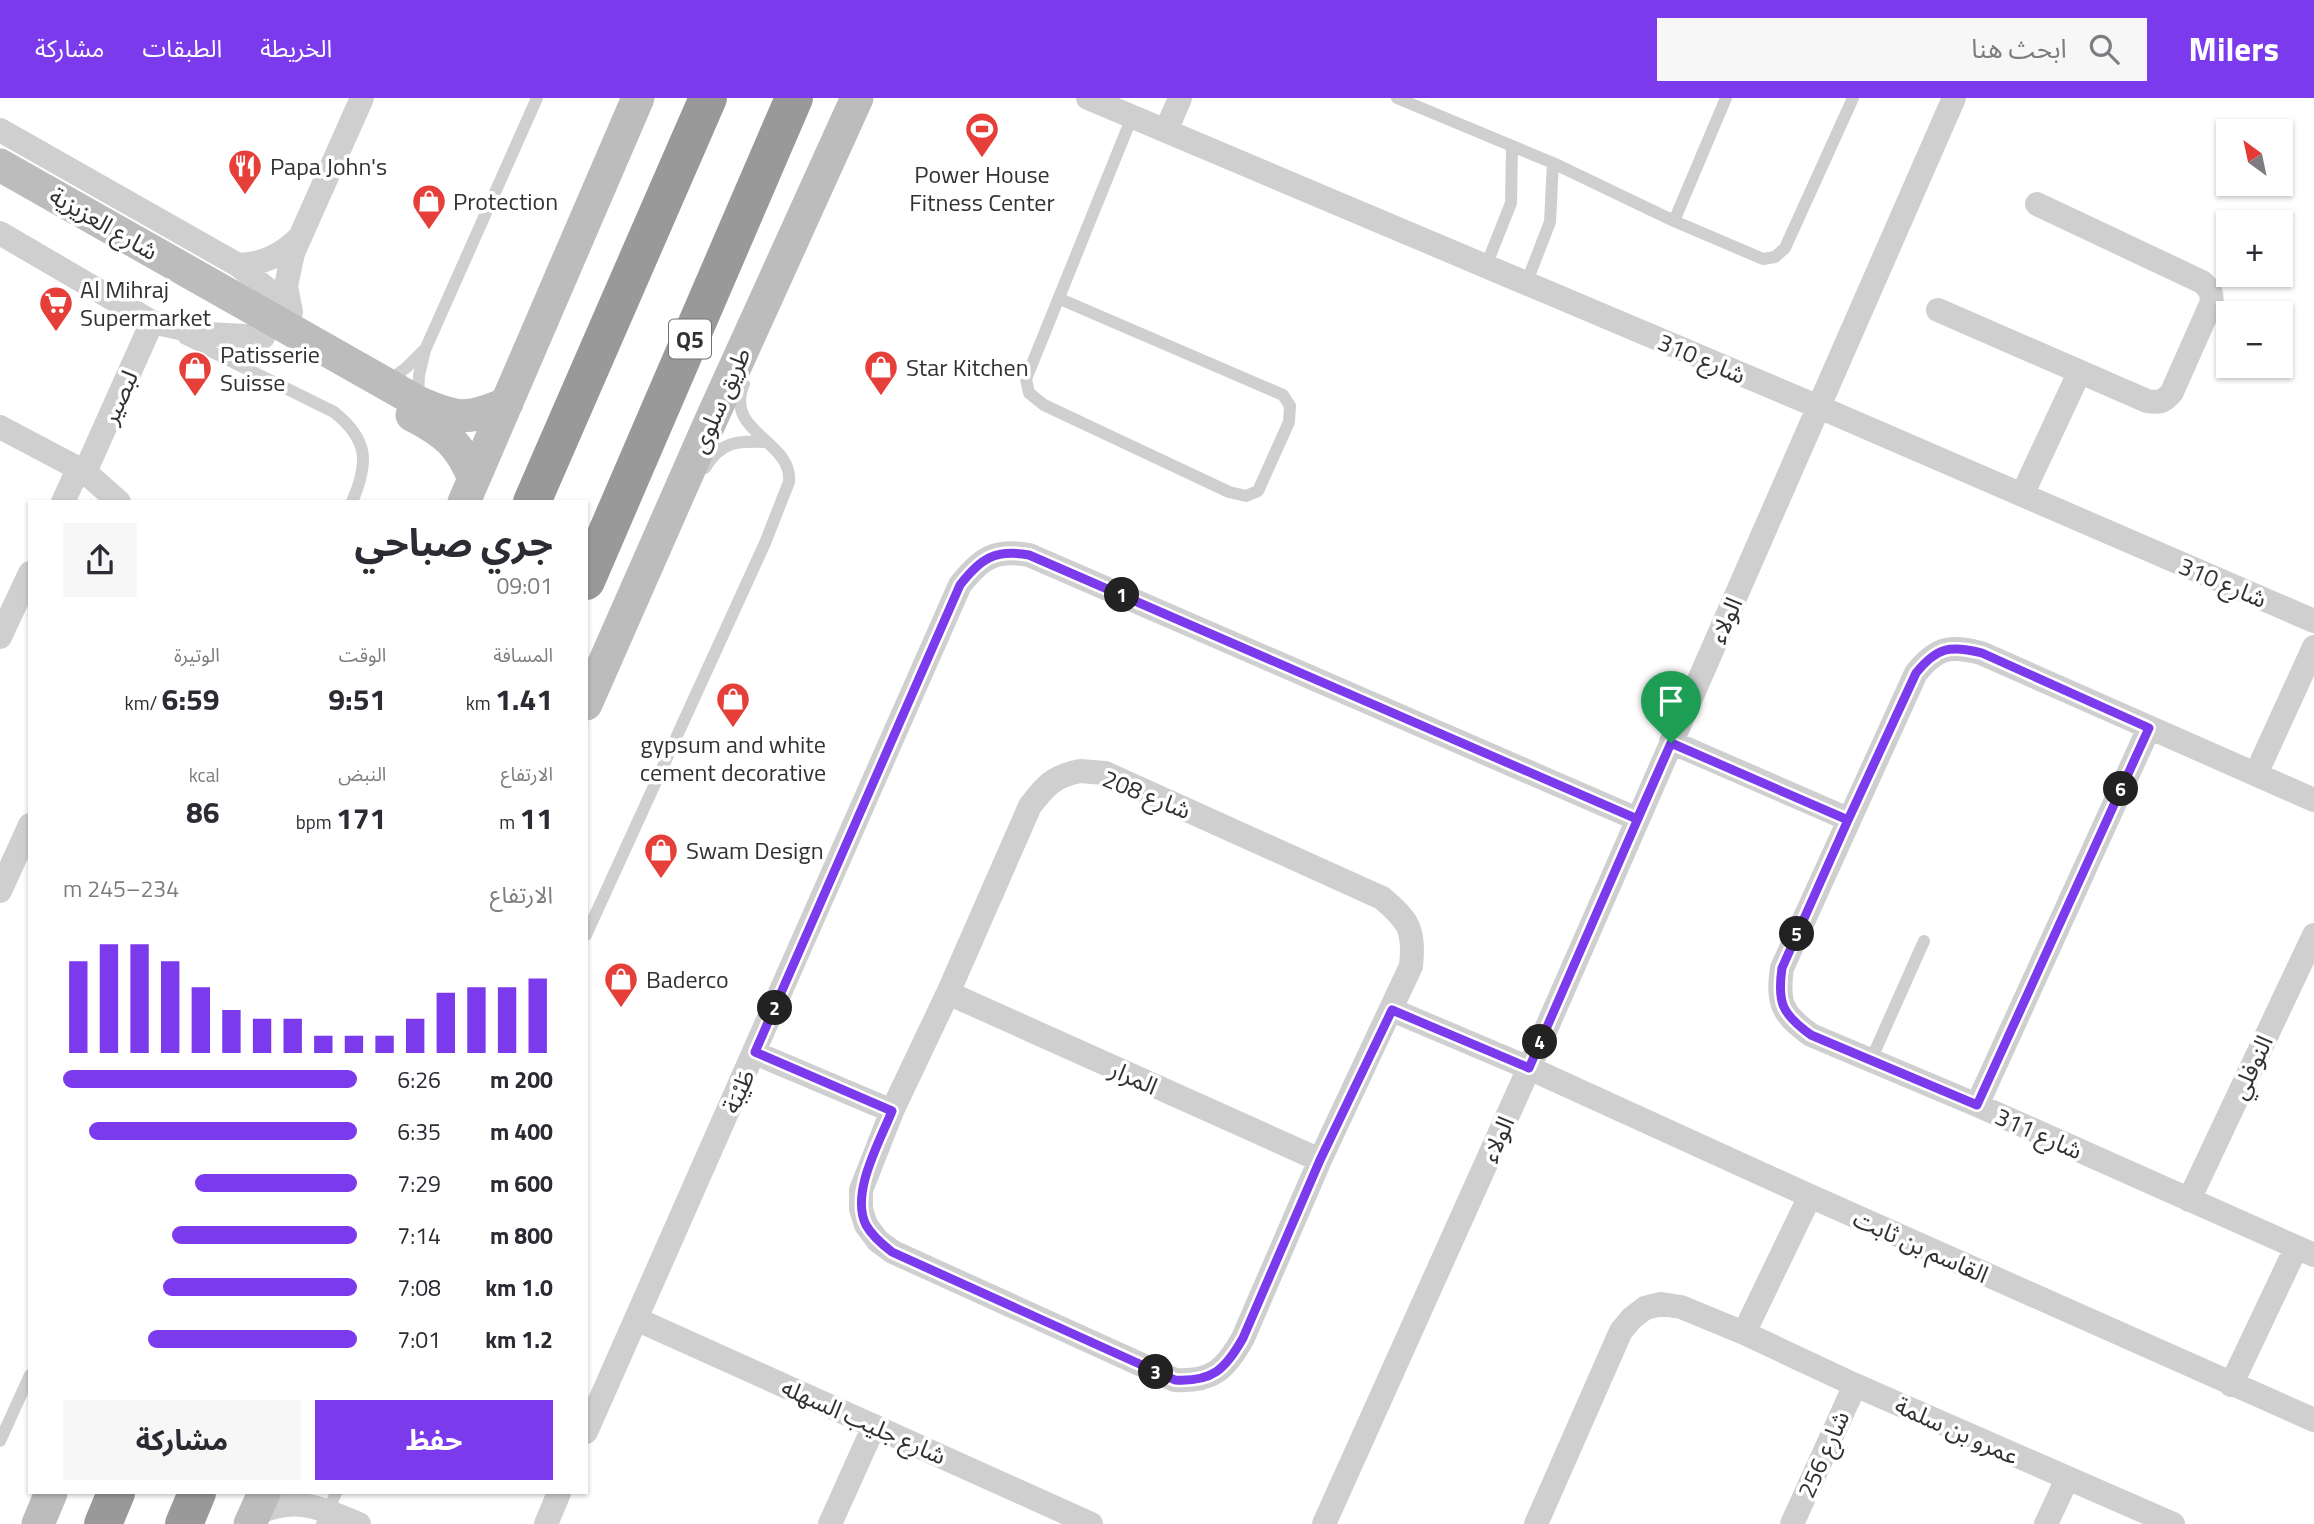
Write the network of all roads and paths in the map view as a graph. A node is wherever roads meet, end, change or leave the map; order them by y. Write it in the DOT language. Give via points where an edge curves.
graph roads {
  1 [pos="362,98"];
  2 [pos="537,98"];
  3 [pos="638,98"];
  4 [pos="708,98"];
  5 [pos="794,98"];
  6 [pos="857,98"];
  7 [pos="1088,98"];
  8 [pos="1180,98"];
  9 [pos="1726,98"];
  10 [pos="1853,98"];
  11 [pos="1954,98"];
  12 [pos="1401,99"];
  13 [pos="1132,117"];
  14 [pos="0,130"];
  15 [pos="1166,131"];
  16 [pos="1512,147"];
  17 [pos="1553,163"];
  18 [pos="0,165"];
  19 [pos="0,189"];
  20 [pos="2037,204"];
  21 [pos="1674,221"];
  22 [pos="0,233"];
  23 [pos="300,236"];
  24 [pos="238,265"];
  25 [pos="1486,266"];
  26 [pos="1526,284"];
  27 [pos="1060,299"];
  28 [pos="1938,310"];
  29 [pos="294,320"];
  30 [pos="152,322"];
  31 [pos="263,337"];
  32 [pos="425,350"];
  33 [pos="2079,373"];
  34 [pos="748,374"];
  35 [pos="384,383"];
  36 [pos="418,402"];
  37 [pos="506,402"];
  38 [pos="1819,407"];
  39 [pos="0,427"];
  40 [pos="765,442"];
  41 [pos="85,472"];
  42 [pos="469,491"];
  43 [pos="2022,495"];
  44 [pos="63,500"];
  45 [pos="117,500"];
  46 [pos="353,500"];
  47 [pos="533,500"];
  48 [pos="669,515"];
  49 [pos="588,575"];
  50 [pos="28,577"];
  51 [pos="2314,621"];
  52 [pos="0,637"];
  53 [pos="2314,648"];
  54 [pos="588,699"];
  55 [pos="2149,728"];
  56 [pos="1671,743"];
  57 [pos="2256,774"];
  58 [pos="2314,800"];
  59 [pos="1637,819"];
  60 [pos="1848,820"];
  61 [pos="28,829"];
  62 [pos="0,891"];
  63 [pos="588,931"];
  64 [pos="2314,935"];
  65 [pos="1924,941"];
  66 [pos="948,993"];
  67 [pos="1392,1010"];
  68 [pos="755,1052"];
  69 [pos="1871,1060"];
  70 [pos="1529,1068"];
  71 [pos="1977,1105"];
  72 [pos="892,1111"];
  73 [pos="1320,1160"];
  74 [pos="1810,1196"];
  75 [pos="2189,1200"];
  76 [pos="2305,1252"];
  77 [pos="636,1319"];
  78 [pos="1744,1333"];
  79 [pos="28,1377"];
  80 [pos="1855,1385"];
  81 [pos="2231,1385"];
  82 [pos="2314,1420"];
  83 [pos="874,1426"];
  84 [pos="588,1427"];
  85 [pos="0,1441"];
  86 [pos="2067,1479"];
  87 [pos="51,1494"];
  88 [pos="116,1494"];
  89 [pos="197,1494"];
  90 [pos="305,1494"];
  91 [pos="559,1494"];
  92 [pos="328,1509"];
  93 [pos="256,1511"];
  94 [pos="38,1524"];
  95 [pos="103,1524"];
  96 [pos="184,1524"];
  97 [pos="359,1524"];
  98 [pos="546,1524"];
  99 [pos="830,1524"];
  100 [pos="1091,1524"];
  101 [pos="1324,1524"];
  102 [pos="1536,1524"];
  103 [pos="1792,1524"];
  104 [pos="2046,1524"];
  105 [pos="2173,1524"];
  1 -- 23 [label="street"];
  2 -- 32 [label="lane"];
  3 -- 37 [label="main road"];
  4 -- 47 [label="highway"];
  5 -- 49 [label="highway, طريق سلوى / Q5"];
  6 -- 48 [label="main road, طريق سلوى" via="756,339"];
  7 -- 13 [label="street, شارع 310"];
  8 -- 15 [label="street"];
  9 -- 21 [label="lane"];
  10 -- 21 [label="lane" via="1785,248 1775,257 1763,259"];
  11 -- 38 [label="street, الولاء"];
  12 -- 16 [label="lane"];
  13 -- 15 [label="street, شارع 310"];
  13 -- 27 [label="lane"];
  14 -- 24 [label="street, شارع العزيزية"];
  15 -- 25 [label="street, شارع 310"];
  16 -- 17 [label="lane"];
  16 -- 25 [label="lane" via="1511,203"];
  17 -- 21 [label="lane"];
  17 -- 26 [label="lane" via="1550,222"];
  18 -- 29 [label="main road, شارع العزيزية"];
  19 -- 31 [label="main road, شارع العزيزية"];
  20 -- 33 [label="street" via="2202,282 2213,296 2166,400 2147,401"];
  22 -- 30 [label="street, شارع العزيزية"];
  23 -- 24 [label="street" via="283,253"];
  23 -- 29 [label="street" via="286,286"];
  24 -- 29 [label="street, شارع العزيزية"];
  25 -- 26 [label="street, شارع 310"];
  26 -- 38 [label="street, شارع 310"];
  27 -- 27 [label="lane" via="1026,379 1029,393 1044,405 1229,492 1246,496 1258,491 1289,422 1290,406 1283,395"];
  28 -- 33 [label="street"];
  29 -- 35 [label="main road, شارع العزيزية"];
  30 -- 31 [label="street, شارع العزيزية" via="207,334"];
  30 -- 41 [label="street, لبصير"];
  30 -- 46 [label="lane" via="334,412 349,425 361,442 364,460"];
  31 -- 42 [label="main road, شارع العزيزية" via="447,436 459,449"];
  32 -- 35 [label="lane"];
  32 -- 36 [label="lane"];
  33 -- 43 [label="street"];
  34 -- 40 [label="lane" via="739,394 739,408"];
  35 -- 36 [label="main road, شارع العزيزية"];
  36 -- 37 [label="main road, شارع العزيزية" via="454,416 469,416"];
  37 -- 42 [label="main road"];
  38 -- 43 [label="street, شارع 310"];
  38 -- 56 [label="street, الولاء"];
  39 -- 41 [label="street"];
  40 -- 48 [label="lane" via="723,447"];
  40 -- 63 [label="lane" via="786,462 789,482"];
  41 -- 44 [label="street, لبصير" via="75,476"];
  41 -- 45 [label="street"];
  43 -- 51 [label="street, شارع 310"];
  48 -- 54 [label="main road, طريق سلوى"];
  50 -- 52 [label="street"];
  53 -- 57 [label="street"];
  55 -- 57 [label="street, شارع 311"];
  55 -- 60 [label="street, شارع 311" via="1982,653 1943,650 1916,673"];
  55 -- 71 [label="street"];
  56 -- 59 [label="street, الولاء"];
  56 -- 60 [label="street"];
  57 -- 58 [label="street, شارع 311"];
  59 -- 68 [label="street, طَيْبَة" via="1029,555 1008,551 989,556 960,585"];
  59 -- 70 [label="street, الولاء"];
  60 -- 69 [label="street, شارع 311" via="1782,968 1780,1004 1793,1023 1811,1035"];
  61 -- 62 [label="street"];
  64 -- 75 [label="street, النوفلي"];
  65 -- 69 [label="lane"];
  66 -- 67 [label="street, شارع 208" via="1030,806 1061,775 1080,771 1105,773 1382,898 1409,925 1413,943 1411,966"];
  66 -- 72 [label="street, شارع 208"];
  66 -- 73 [label="street, المرار"];
  67 -- 70 [label="street"];
  67 -- 73 [label="street, شارع 208"];
  68 -- 72 [label="street"];
  68 -- 77 [label="street, طَيْبَة"];
  69 -- 71 [label="street, شارع 311"];
  70 -- 74 [label="street, القاسم بن ثابت"];
  70 -- 101 [label="street, الولاء"];
  71 -- 75 [label="street, شارع 311"];
  72 -- 73 [label="street, شارع 208" via="861,1191 866,1225 878,1241 892,1252 1175,1380 1212,1376 1230,1361"];
  74 -- 78 [label="street"];
  74 -- 81 [label="street, القاسم بن ثابت"];
  75 -- 76 [label="street, شارع 311"];
  76 -- 81 [label="street, شارع 311"];
  77 -- 83 [label="street, شارع جليب السهله"];
  77 -- 84 [label="street, طَيْبَة"];
  78 -- 80 [label="street, عمرو بن سلمة"];
  78 -- 102 [label="street, عمرو بن سلمة" via="1681,1307 1661,1304 1632,1318 1621,1332"];
  79 -- 85 [label="lane"];
  80 -- 86 [label="street, عمرو بن سلمة"];
  80 -- 103 [label="street, شارع 256"];
  81 -- 82 [label="street, القاسم بن ثابت"];
  83 -- 99 [label="street"];
  83 -- 100 [label="street, شارع جليب السهله"];
  86 -- 104 [label="street"];
  86 -- 105 [label="street, عمرو بن سلمة"];
  87 -- 94 [label="main road"];
  88 -- 95 [label="highway"];
  89 -- 96 [label="highway"];
  90 -- 92 [label="street"];
  91 -- 98 [label="street"];
  92 -- 93 [label="street" via="281,1504"];
  92 -- 97 [label="street"];
}
